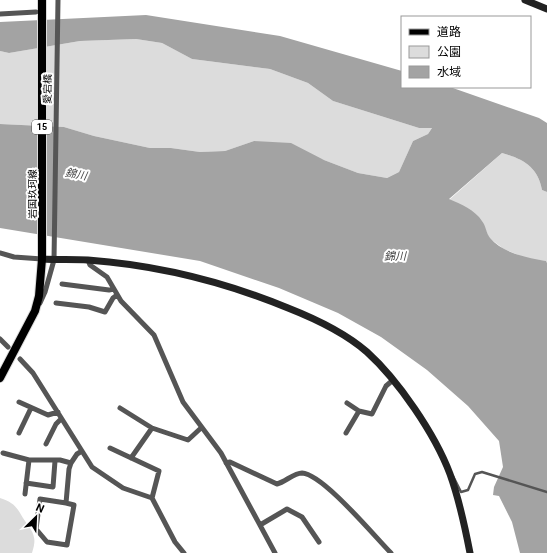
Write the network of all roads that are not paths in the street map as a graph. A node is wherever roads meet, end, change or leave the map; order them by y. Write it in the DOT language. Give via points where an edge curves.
graph roads {
  1 [pos="42,0"];
  2 [pos="58,0"];
  3 [pos="525,0"];
  4 [pos="547,9"];
  5 [pos="36,12"];
  6 [pos="0,14"];
  7 [pos="0,253"];
  8 [pos="42,256"];
  9 [pos="54,260"];
  10 [pos="88,260"];
  11 [pos="62,284"];
  12 [pos="114,289"];
  13 [pos="117,295"];
  14 [pos="56,304"];
  15 [pos="35,311"];
  16 [pos="0,339"];
  17 [pos="8,347"];
  18 [pos="20,359"];
  19 [pos="0,378"];
  20 [pos="393,380"];
  21 [pos="19,402"];
  22 [pos="347,403"];
  23 [pos="31,408"];
  24 [pos="120,408"];
  25 [pos="359,411"];
  26 [pos="58,412"];
  27 [pos="61,419"];
  28 [pos="152,428"];
  29 [pos="201,428"];
  30 [pos="19,433"];
  31 [pos="346,433"];
  32 [pos="46,444"];
  33 [pos="110,448"];
  34 [pos="82,451"];
  35 [pos="3,453"];
  36 [pos="131,458"];
  37 [pos="29,460"];
  38 [pos="55,461"];
  39 [pos="71,463"];
  40 [pos="226,463"];
  41 [pos="450,474"];
  42 [pos="26,483"];
  43 [pos="547,492"];
  44 [pos="26,494"];
  45 [pos="152,498"];
  46 [pos="66,503"];
  47 [pos="260,525"];
  48 [pos="319,542"];
  49 [pos="184,553"];
  50 [pos="275,553"];
  51 [pos="390,553"];
  52 [pos="470,553"];
  1 -- 8 [label="main road, 岩国玖珂線 / 15"];
  2 -- 9 [label="street, 愛宕橋"];
  3 -- 4 [label="street"];
  5 -- 6 [label="street"];
  7 -- 8 [label="street" via="14,257"];
  8 -- 9 [label="street"];
  8 -- 15 [label="main road, 岩国玖珂線 / 15" via="39,296"];
  9 -- 10 [label="street"];
  9 -- 15 [label="street, 愛宕橋" via="45,292"];
  10 -- 12 [label="street" via="90,265 107,277"];
  10 -- 20 [label="street" via="199,279 277,304 325,325 351,340 376,360"];
  11 -- 12 [label="street"];
  12 -- 13 [label="street"];
  13 -- 14 [label="street" via="105,312 89,307"];
  13 -- 29 [label="street" via="154,335 183,402"];
  15 -- 19 [label="main road, 岩国玖珂線 / 15"];
  16 -- 17 [label="street"];
  18 -- 26 [label="street" via="33,373"];
  20 -- 25 [label="street" via="386,386 372,414"];
  20 -- 41 [label="street" via="421,419"];
  21 -- 23 [label="street"];
  22 -- 25 [label="street"];
  23 -- 26 [label="street" via="48,415"];
  23 -- 30 [label="street"];
  24 -- 28 [label="street"];
  25 -- 31 [label="street"];
  26 -- 27 [label="street"];
  27 -- 32 [label="street"];
  27 -- 34 [label="street"];
  28 -- 29 [label="street" via="188,440"];
  28 -- 36 [label="street"];
  29 -- 40 [label="street"];
  33 -- 36 [label="street"];
  34 -- 39 [label="street"];
  34 -- 45 [label="street" via="92,467 110,481"];
  35 -- 37 [label="street"];
  36 -- 45 [label="street" via="159,471"];
  37 -- 38 [label="street"];
  37 -- 42 [label="street"];
  38 -- 39 [label="street"];
  38 -- 42 [label="street" via="53,487"];
  39 -- 46 [label="street" via="68,469"];
  40 -- 47 [label="street"];
  40 -- 51 [label="street" via="230,462 277,484 297,474 308,475 339,498"];
  41 -- 43 [label="lane" via="456,478 461,492 468,490 475,474 482,472"];
  41 -- 52 [label="street"];
  42 -- 44 [label="street"];
  45 -- 49 [label="street" via="175,542"];
  46 -- 46 [label="street" via="74,505 67,545 47,542 36,529 40,499"];
  47 -- 48 [label="street" via="287,509 302,516"];
  47 -- 50 [label="street"];
}
